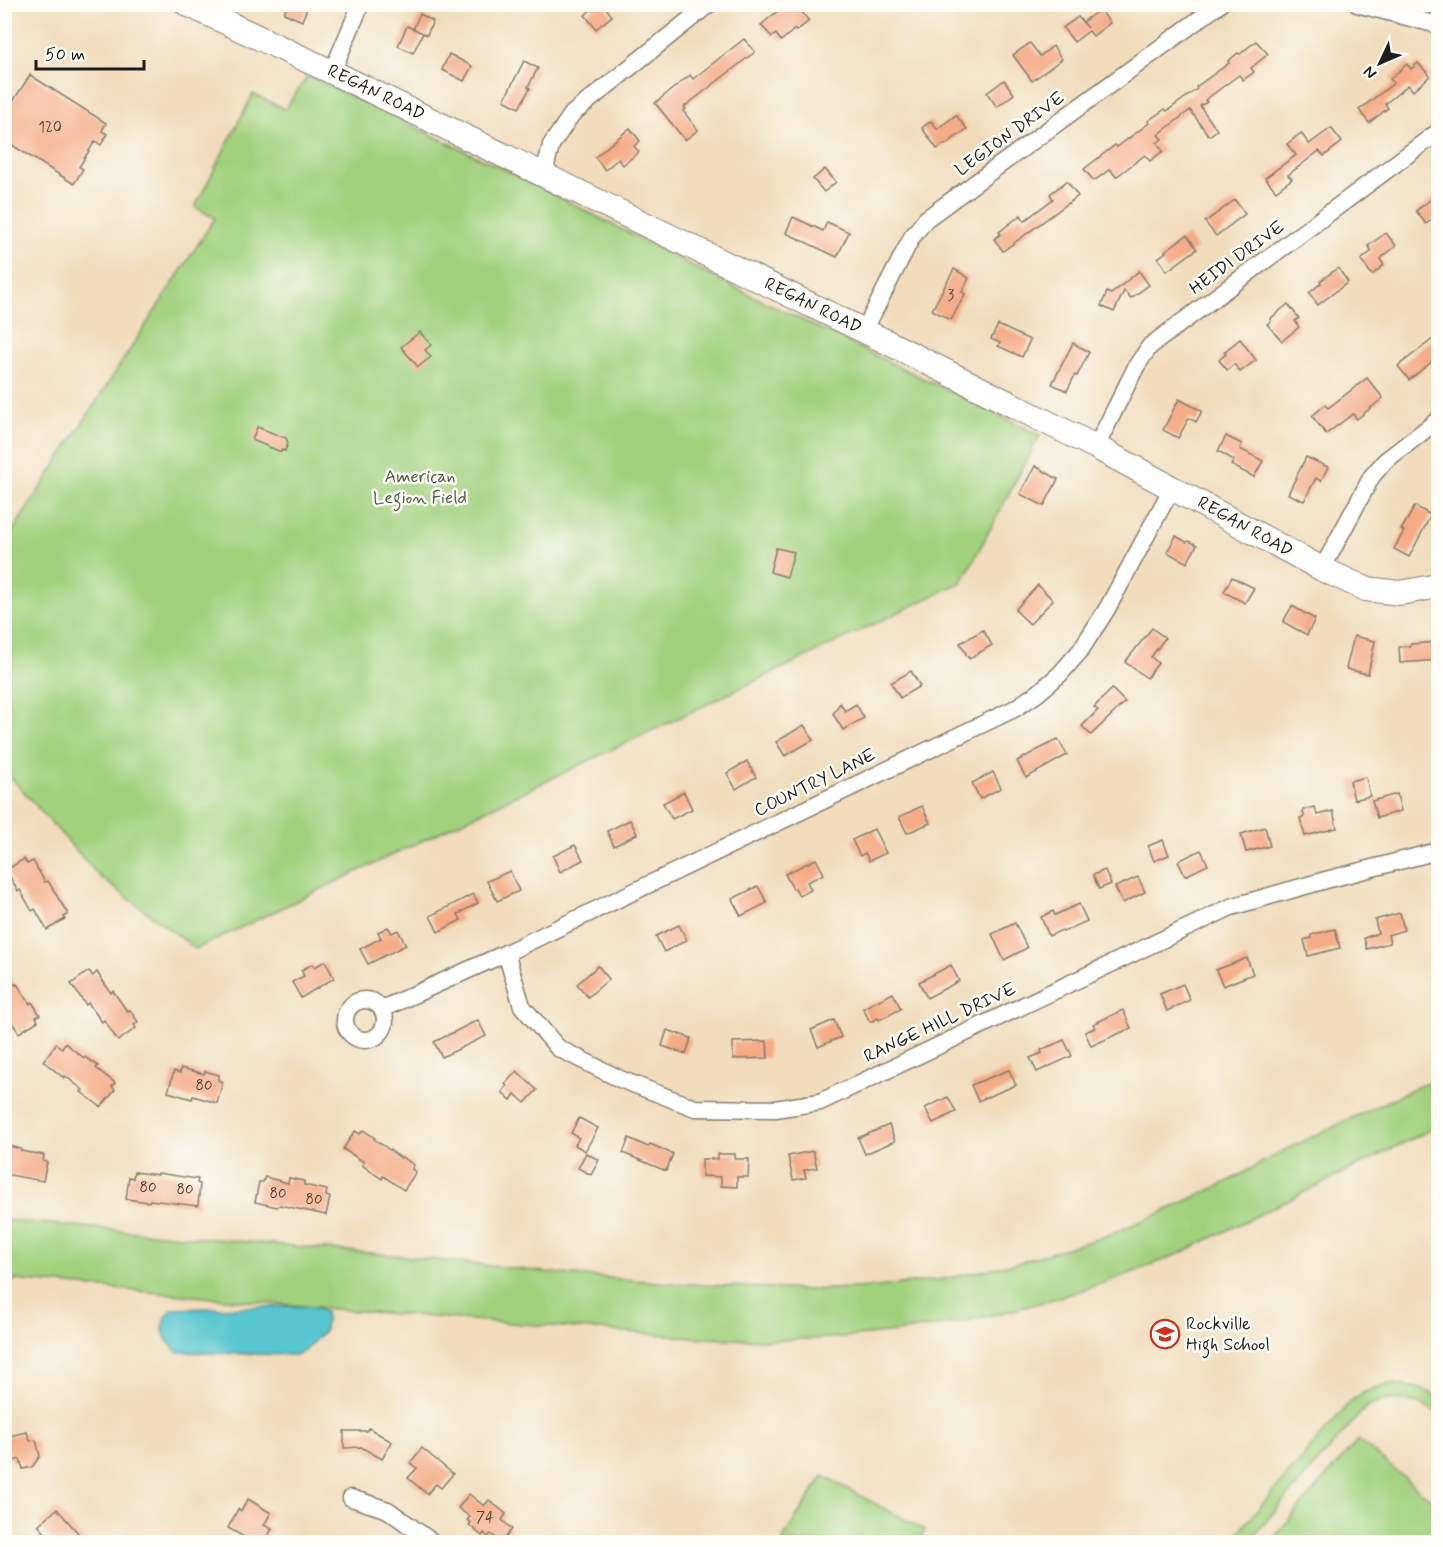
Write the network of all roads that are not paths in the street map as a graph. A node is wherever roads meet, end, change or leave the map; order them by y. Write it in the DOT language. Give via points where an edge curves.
graph roads {
  1 [pos="187,4"];
  2 [pos="361,4"];
  3 [pos="709,4"];
  4 [pos="1357,4"];
  5 [pos="1214,6"];
  6 [pos="1438,26"];
  7 [pos="332,72"];
  8 [pos="1438,132"];
  9 [pos="544,174"];
  10 [pos="864,331"];
  11 [pos="1438,420"];
  12 [pos="1096,447"];
  13 [pos="1172,488"];
  14 [pos="1322,569"];
  15 [pos="1438,586"];
  16 [pos="1438,851"];
  17 [pos="506,953"];
  18 [pos="382,1009"];
  19 [pos="351,1498"];
  20 [pos="432,1542"];
  1 -- 7 [label="street, REGAN ROAD"];
  2 -- 7 [label="street"];
  3 -- 9 [label="street" via="572,114 552,145"];
  4 -- 6 [label="street"];
  5 -- 10 [label="street, LEGION DRIVE" via="926,219 912,237"];
  7 -- 9 [label="street, REGAN ROAD"];
  8 -- 12 [label="street, HEIDI DRIVE" via="1150,346"];
  9 -- 10 [label="street, REGAN ROAD"];
  10 -- 12 [label="street, REGAN ROAD"];
  11 -- 14 [label="street" via="1384,460"];
  12 -- 13 [label="street, REGAN ROAD"];
  13 -- 14 [label="street, REGAN ROAD"];
  13 -- 17 [label="street, COUNTRY LANE" via="1080,651 1038,693 1014,709"];
  14 -- 15 [label="street, REGAN ROAD" via="1366,589 1400,593"];
  16 -- 17 [label="street, RANGE HILL DRIVE" via="1231,907 820,1102 775,1109 695,1108 620,1079 558,1048 522,1006"];
  17 -- 18 [label="street, COUNTRY LANE"];
  19 -- 20 [label="street" via="388,1510"];
}
